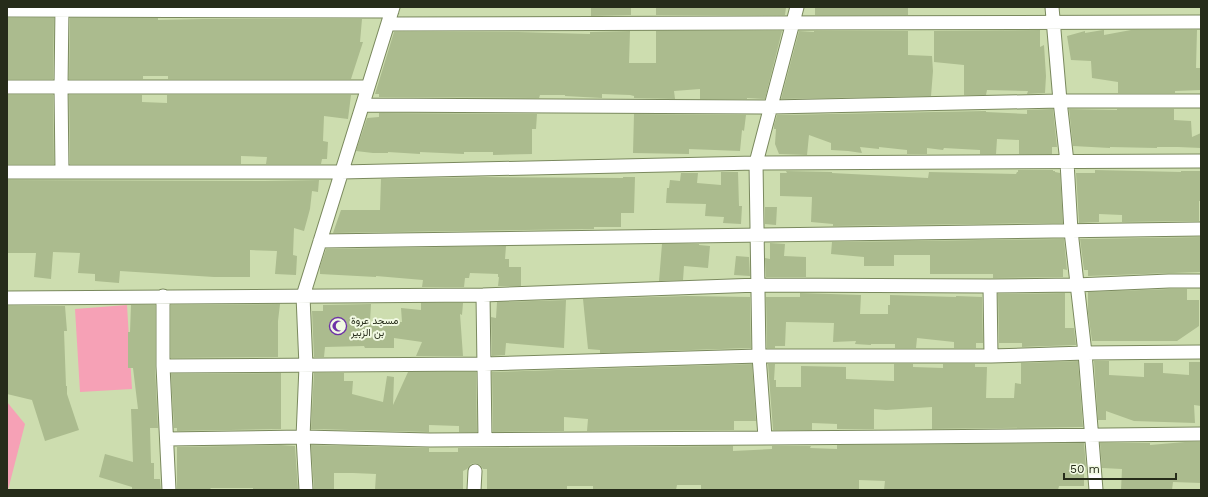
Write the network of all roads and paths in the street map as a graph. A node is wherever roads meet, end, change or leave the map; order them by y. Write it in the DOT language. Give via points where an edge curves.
graph roads {
  1 [pos="797,7"];
  2 [pos="1052,7"];
  3 [pos="62,8"];
  4 [pos="393,9"];
  5 [pos="7,10"];
  6 [pos="1053,22"];
  7 [pos="1201,22"];
  8 [pos="793,23"];
  9 [pos="388,24"];
  10 [pos="7,87"];
  11 [pos="61,87"];
  12 [pos="368,87"];
  13 [pos="1060,101"];
  14 [pos="1201,101"];
  15 [pos="363,105"];
  16 [pos="771,107"];
  17 [pos="1201,161"];
  18 [pos="1066,162"];
  19 [pos="756,163"];
  20 [pos="7,172"];
  21 [pos="62,172"];
  22 [pos="341,172"];
  23 [pos="1201,229"];
  24 [pos="1071,231"];
  25 [pos="758,235"];
  26 [pos="320,241"];
  27 [pos="1201,281"];
  28 [pos="758,284"];
  29 [pos="1076,285"];
  30 [pos="990,286"];
  31 [pos="483,295"];
  32 [pos="163,296"];
  33 [pos="303,296"];
  34 [pos="7,298"];
  35 [pos="1201,352"];
  36 [pos="1085,353"];
  37 [pos="759,356"];
  38 [pos="991,356"];
  39 [pos="484,364"];
  40 [pos="164,366"];
  41 [pos="306,366"];
  42 [pos="1093,434"];
  43 [pos="1201,434"];
  44 [pos="304,437"];
  45 [pos="765,437"];
  46 [pos="167,439"];
  47 [pos="485,439"];
  48 [pos="474,471"];
  49 [pos="169,490"];
  50 [pos="306,490"];
  51 [pos="474,490"];
  52 [pos="1096,490"];
  1 -- 8 [label="street"];
  2 -- 6 [label="street"];
  3 -- 4 [label="street"];
  3 -- 5 [label="street"];
  3 -- 11 [label="street"];
  4 -- 9 [label="street"];
  6 -- 7 [label="street"];
  6 -- 8 [label="street"];
  6 -- 13 [label="street"];
  8 -- 9 [label="street"];
  8 -- 16 [label="street"];
  9 -- 12 [label="street"];
  10 -- 11 [label="street"];
  11 -- 12 [label="street"];
  11 -- 21 [label="street"];
  12 -- 15 [label="street"];
  13 -- 14 [label="street"];
  13 -- 16 [label="street"];
  13 -- 18 [label="street"];
  15 -- 16 [label="street"];
  15 -- 22 [label="street"];
  16 -- 19 [label="street"];
  17 -- 18 [label="street"];
  18 -- 19 [label="street"];
  18 -- 24 [label="street"];
  19 -- 22 [label="street"];
  19 -- 25 [label="street"];
  20 -- 21 [label="street"];
  21 -- 22 [label="street"];
  22 -- 26 [label="street"];
  23 -- 24 [label="street"];
  24 -- 25 [label="street"];
  24 -- 29 [label="street"];
  25 -- 26 [label="street"];
  25 -- 28 [label="street"];
  26 -- 33 [label="street"];
  27 -- 29 [label="street"];
  28 -- 30 [label="street"];
  28 -- 31 [label="street"];
  28 -- 37 [label="street"];
  29 -- 30 [label="street"];
  29 -- 36 [label="street"];
  30 -- 38 [label="street"];
  31 -- 33 [label="street"];
  31 -- 39 [label="street"];
  32 -- 33 [label="street"];
  32 -- 34 [label="street"];
  32 -- 40 [label="street"];
  33 -- 41 [label="street"];
  35 -- 36 [label="street"];
  36 -- 38 [label="street"];
  36 -- 42 [label="street"];
  37 -- 38 [label="street"];
  37 -- 39 [label="street"];
  37 -- 45 [label="street"];
  39 -- 41 [label="street"];
  39 -- 47 [label="street"];
  40 -- 41 [label="street"];
  40 -- 46 [label="street"];
  41 -- 44 [label="street"];
  42 -- 43 [label="street"];
  42 -- 45 [label="street"];
  42 -- 52 [label="street"];
  44 -- 46 [label="street"];
  44 -- 47 [label="street"];
  44 -- 50 [label="street"];
  45 -- 47 [label="street"];
  46 -- 49 [label="street"];
  48 -- 51 [label="street"];
}
